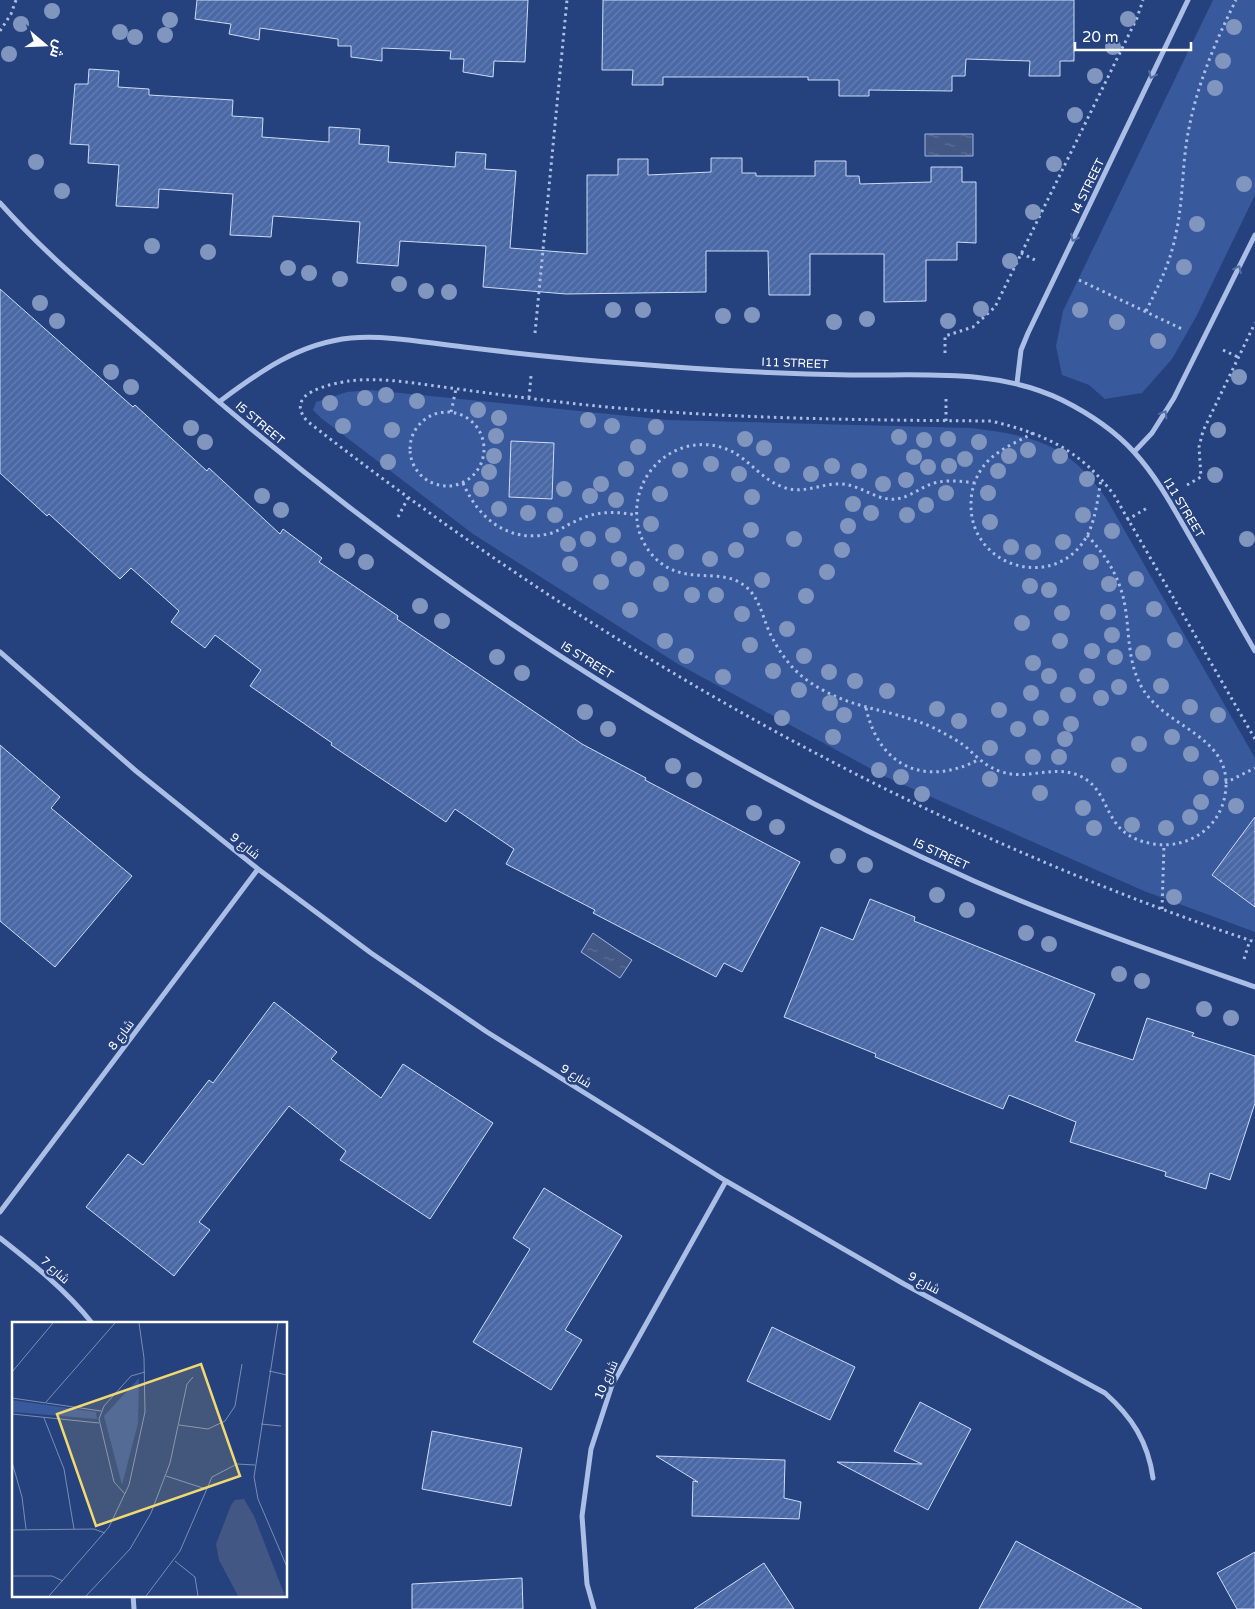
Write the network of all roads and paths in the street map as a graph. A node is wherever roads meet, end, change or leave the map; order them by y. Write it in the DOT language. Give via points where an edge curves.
graph roads {
  1 [pos="16,0"];
  2 [pos="567,0"];
  3 [pos="1143,0"];
  4 [pos="1188,0"];
  5 [pos="1236,0"];
  6 [pos="0,31"];
  7 [pos="0,202"];
  8 [pos="1255,235"];
  9 [pos="1021,254"];
  10 [pos="1058,270"];
  11 [pos="1146,310"];
  12 [pos="1255,323"];
  13 [pos="1203,340"];
  14 [pos="533,355"];
  15 [pos="1238,357"];
  16 [pos="945,375"];
  17 [pos="1017,383"];
  18 [pos="456,389"];
  19 [pos="529,398"];
  20 [pos="219,402"];
  21 [pos="451,412"];
  22 [pos="946,421"];
  23 [pos="1034,433"];
  24 [pos="1134,452"];
  25 [pos="1101,479"];
  26 [pos="463,483"];
  27 [pos="975,483"];
  28 [pos="1167,497"];
  29 [pos="636,515"];
  30 [pos="1127,520"];
  31 [pos="1087,535"];
  32 [pos="1255,651"];
  33 [pos="0,652"];
  34 [pos="866,708"];
  35 [pos="1255,739"];
  36 [pos="978,760"];
  37 [pos="1255,768"];
  38 [pos="1225,783"];
  39 [pos="1164,845"];
  40 [pos="258,869"];
  41 [pos="1162,909"];
  42 [pos="1255,942"];
  43 [pos="1255,987"];
  44 [pos="726,1181"];
  45 [pos="0,1212"];
  46 [pos="0,1238"];
  47 [pos="91,1322"];
  48 [pos="1153,1478"];
  49 [pos="134,1596"];
  50 [pos="134,1609"];
  51 [pos="594,1609"];
  1 -- 6 [label="path"];
  2 -- 14 [label="path"];
  3 -- 9 [label="path"];
  4 -- 10 [label="street, I4 STREET, one-way"];
  5 -- 11 [label="path" via="1215,43 1198,90 1187,138 1176,234 1162,278"];
  7 -- 20 [label="street, I5 STREET" via="45,249"];
  13 -- 8 [label="street, one-way"];
  9 -- 10 [label="path"];
  9 -- 16 [label="path" via="995,307 985,318 960,333 945,336"];
  10 -- 11 [label="path"];
  10 -- 17 [label="street, I4 STREET" via="1021,350"];
  11 -- 13 [label="path"];
  12 -- 15 [label="path"];
  13 -- 15 [label="path"];
  24 -- 13 [label="street, one-way" via="1164,416"];
  14 -- 16 [label="street, I11 STREET" via="743,371"];
  14 -- 19 [label="path"];
  14 -- 20 [label="street, I11 STREET" via="381,337 350,338 319,344 289,355 262,370"];
  15 -- 28 [label="path" via="1203,431 1199,447 1201,476"];
  16 -- 17 [label="street, I11 STREET"];
  16 -- 22 [label="path"];
  17 -- 24 [label="street, I11 STREET" via="1061,399 1100,422"];
  18 -- 19 [label="path"];
  18 -- 21 [label="path"];
  18 -- 41 [label="path" via="394,381 350,381 308,393 300,406 307,421 451,530 582,618 691,684 843,768 944,817 1046,863"];
  19 -- 22 [label="path" via="700,414"];
  20 -- 43 [label="street, I5 STREET" via="301,470 479,601 671,724 779,784 975,881 1075,922"];
  21 -- 26 [label="path" via="476,424 483,436 482,463 475,475"];
  21 -- 26 [label="path" via="438,412 415,429 410,441 410,456 420,474 437,486"];
  22 -- 23 [label="path" via="991,421"];
  23 -- 25 [label="path" via="1071,451"];
  23 -- 27 [label="path" via="990,459"];
  24 -- 28 [label="street, I11 STREET"];
  25 -- 30 [label="path"];
  25 -- 31 [label="path"];
  26 -- 29 [label="path" via="478,510 502,530 517,534 548,534 606,512"];
  27 -- 29 [label="path" via="949,480 890,500 847,484 792,490 772,482 729,450 711,445 692,445 658,460 638,492"];
  27 -- 31 [label="path" via="970,514 975,532 987,549 1002,561 1020,567 1041,568 1076,551"];
  28 -- 30 [label="path"];
  28 -- 32 [label="street, I11 STREET"];
  29 -- 34 [label="path" via="646,546 658,561 674,571 692,576 731,578 744,584 758,602 777,648 800,675 821,689"];
  30 -- 35 [label="path"];
  31 -- 38 [label="path" via="1113,568 1121,586 1130,659 1136,677 1158,708 1208,742 1219,758"];
  33 -- 40 [label="street, شارع 9" via="136,771"];
  34 -- 36 [label="path" via="929,726 952,737"];
  34 -- 36 [label="path" via="870,727 879,743 907,767 944,773"];
  36 -- 39 [label="path" via="1015,775 1055,771 1076,774 1098,790 1118,828 1139,840"];
  37 -- 38 [label="path"];
  38 -- 39 [label="path" via="1219,813 1208,828 1193,839"];
  39 -- 41 [label="path"];
  40 -- 44 [label="street, شارع 9" via="487,1032"];
  40 -- 45 [label="street, شارع 8"];
  41 -- 42 [label="path"];
  44 -- 48 [label="street, شارع 9" via="904,1284 1105,1393 1136,1426 1150,1460"];
  44 -- 51 [label="street, شارع 10" via="612,1385 591,1449 582,1516 587,1584"];
  46 -- 47 [label="street, شارع 7" via="78,1304"];
  49 -- 50 [label="street"];
}
